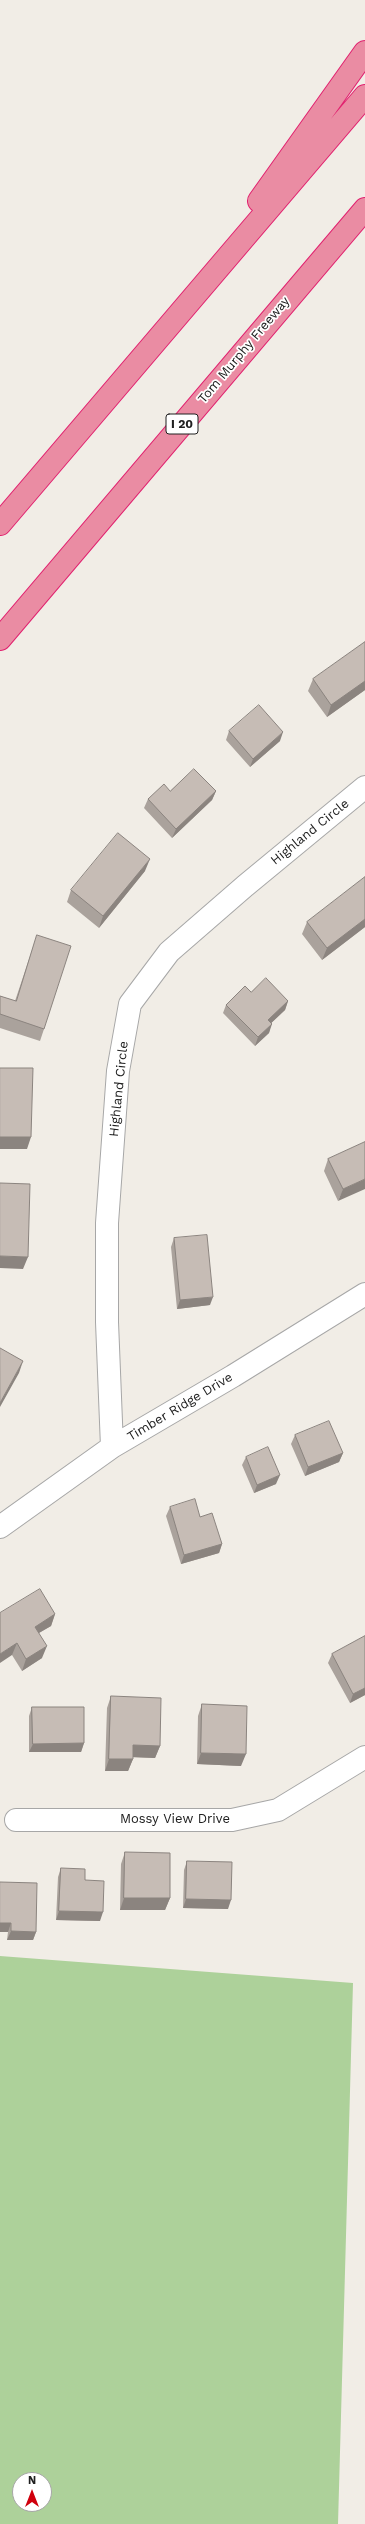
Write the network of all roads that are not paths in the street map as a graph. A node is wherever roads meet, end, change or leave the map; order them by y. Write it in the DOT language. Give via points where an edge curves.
graph roads {
  1 [pos="365,52"];
  2 [pos="365,96"];
  3 [pos="365,209"];
  4 [pos="172,322"];
  5 [pos="0,524"];
  6 [pos="0,639"];
  7 [pos="365,787"];
  8 [pos="365,1294"];
  9 [pos="112,1447"];
  10 [pos="0,1527"];
  11 [pos="365,1757"];
  12 [pos="16,1820"];
  1 -- 4 [label="highway"];
  2 -- 4 [label="highway"];
  3 -- 6 [label="highway, Tom Murphy Freeway / I 20"];
  4 -- 5 [label="highway"];
  7 -- 9 [label="street, Highland Circle" via="169,952 130,1004 118,1071 107,1223 107,1322"];
  8 -- 9 [label="street, Timber Ridge Drive"];
  9 -- 10 [label="street, Timber Ridge Drive"];
  11 -- 12 [label="street, Mossy View Drive" via="278,1810 232,1820"];
}
